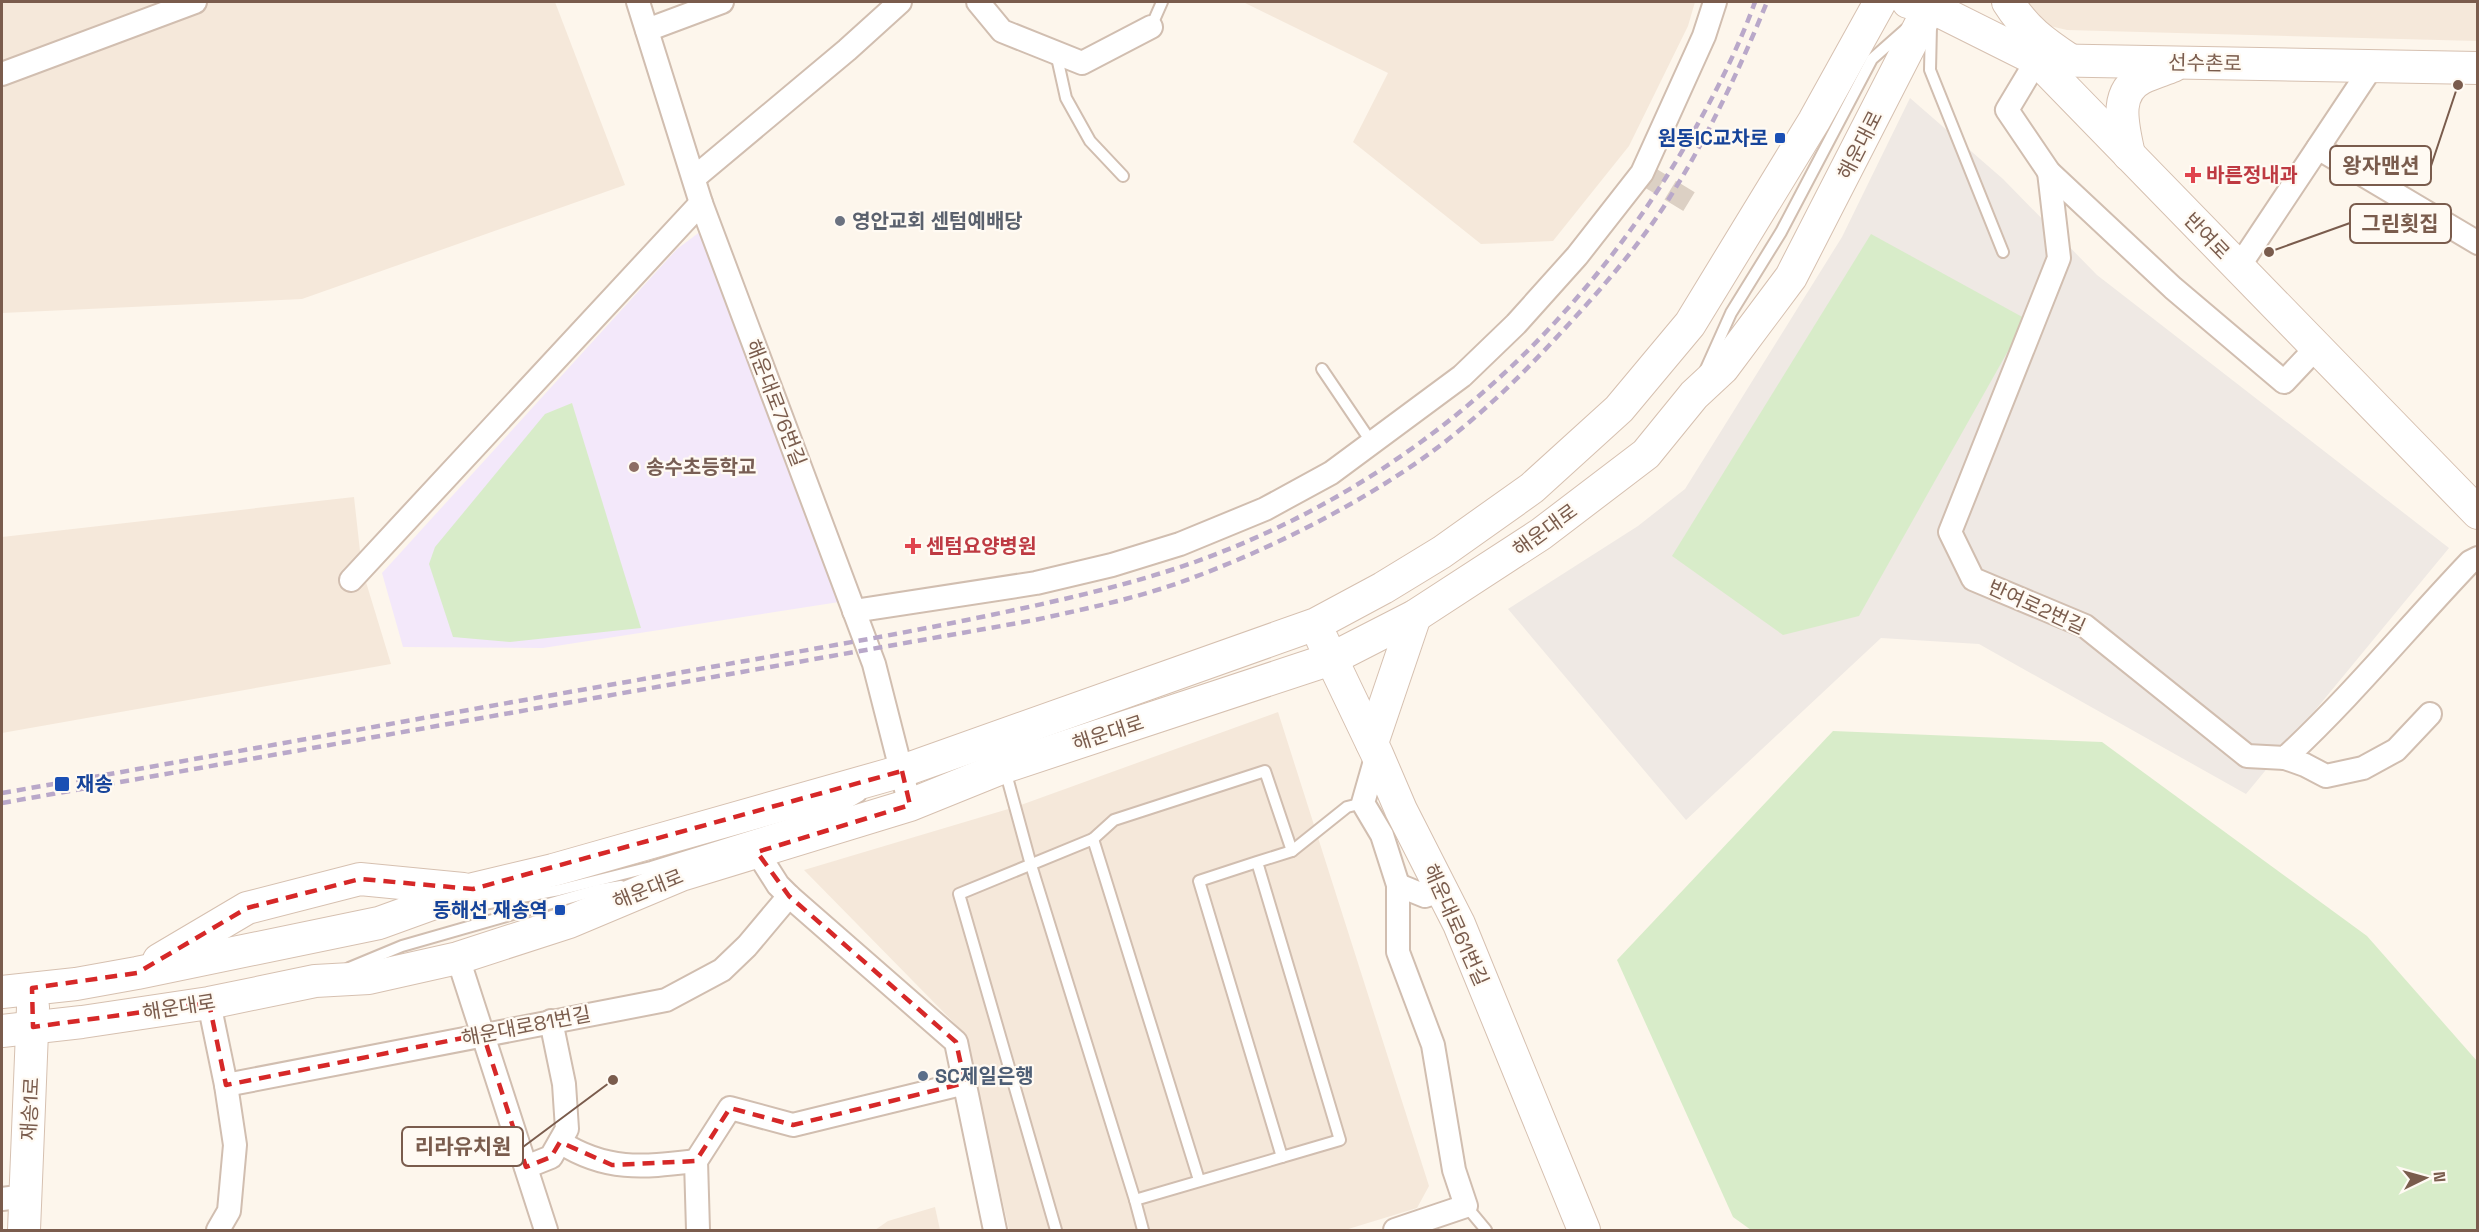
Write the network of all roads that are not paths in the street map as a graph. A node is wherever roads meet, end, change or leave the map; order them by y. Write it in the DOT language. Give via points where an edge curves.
graph roads {
  1 [pos="195,2"];
  2 [pos="638,2"];
  3 [pos="722,2"];
  4 [pos="900,2"];
  5 [pos="978,2"];
  6 [pos="1162,2"];
  7 [pos="1715,2"];
  8 [pos="1881,2"];
  9 [pos="2008,2"];
  10 [pos="1924,3"];
  11 [pos="1151,27"];
  12 [pos="647,30"];
  13 [pos="1056,53"];
  14 [pos="2037,60"];
  15 [pos="2070,60"];
  16 [pos="2182,62"];
  17 [pos="2373,65"];
  18 [pos="2478,68"];
  19 [pos="2,74"];
  20 [pos="2318,148"];
  21 [pos="2129,155"];
  22 [pos="2049,172"];
  23 [pos="1123,176"];
  24 [pos="694,178"];
  25 [pos="701,203"];
  26 [pos="2478,243"];
  27 [pos="2003,252"];
  28 [pos="2238,268"];
  29 [pos="2316,348"];
  30 [pos="1322,369"];
  31 [pos="1372,443"];
  32 [pos="2478,513"];
  33 [pos="2478,558"];
  34 [pos="351,580"];
  35 [pos="854,611"];
  36 [pos="1415,616"];
  37 [pos="1316,624"];
  38 [pos="1331,659"];
  39 [pos="2430,714"];
  40 [pos="1375,748"];
  41 [pos="2285,758"];
  42 [pos="1004,767"];
  43 [pos="902,771"];
  44 [pos="1363,803"];
  45 [pos="910,805"];
  46 [pos="1093,839"];
  47 [pos="1293,851"];
  48 [pos="757,852"];
  49 [pos="1257,862"];
  50 [pos="1031,865"];
  51 [pos="681,875"];
  52 [pos="1398,885"];
  53 [pos="472,889"];
  54 [pos="1434,893"];
  55 [pos="789,896"];
  56 [pos="1398,921"];
  57 [pos="379,923"];
  58 [pos="458,958"];
  59 [pos="137,973"];
  60 [pos="315,981"];
  61 [pos="32,988"];
  62 [pos="2,992"];
  63 [pos="209,1003"];
  64 [pos="551,1021"];
  65 [pos="33,1027"];
  66 [pos="2,1031"];
  67 [pos="483,1034"];
  68 [pos="964,1083"];
  69 [pos="226,1085"];
  70 [pos="560,1142"];
  71 [pos="1282,1157"];
  72 [pos="696,1161"];
  73 [pos="526,1167"];
  74 [pos="1199,1180"];
  75 [pos="14,1198"];
  76 [pos="1135,1200"];
  77 [pos="1466,1206"];
  78 [pos="24,1230"];
  79 [pos="218,1230"];
  80 [pos="546,1230"];
  81 [pos="698,1230"];
  82 [pos="995,1230"];
  83 [pos="1056,1230"];
  84 [pos="1143,1230"];
  85 [pos="1395,1230"];
  86 [pos="1486,1230"];
  87 [pos="1584,1230"];
  1 -- 19 [label="street"];
  2 -- 12 [label="street, 해운대로76번길"];
  3 -- 12 [label="street"];
  4 -- 24 [label="street"];
  5 -- 13 [label="street" via="1002,31"];
  6 -- 11 [label="lane"];
  7 -- 31 [label="street" via="1704,36 1642,172 1577,256 1516,324 1462,376"];
  8 -- 37 [label="main road, 해운대로" via="1814,121 1690,324 1619,409 1532,488 1442,552"];
  9 -- 15 [label="main road" via="2022,23"];
  10 -- 14 [label="main road, 반여로"];
  10 -- 27 [label="lane" via="1930,70"];
  10 -- 36 [label="main road, 해운대로" via="1791,277 1723,369 1694,395 1646,454 1541,534"];
  11 -- 13 [label="street" via="1082,63"];
  12 -- 24 [label="street, 해운대로76번길"];
  13 -- 23 [label="lane" via="1066,98 1090,141"];
  14 -- 15 [label="main road, 선수촌로"];
  14 -- 21 [label="main road, 반여로"];
  14 -- 22 [label="street" via="2007,110"];
  15 -- 16 [label="main road, 선수촌로"];
  16 -- 17 [label="main road, 선수촌로"];
  16 -- 21 [label="main road" via="2140,78 2124,95 2121,118"];
  17 -- 18 [label="main road, 선수촌로"];
  17 -- 20 [label="street"];
  20 -- 26 [label="street"];
  20 -- 28 [label="street"];
  21 -- 28 [label="main road, 반여로"];
  22 -- 29 [label="street" via="2173,288 2284,382"];
  22 -- 41 [label="street, 반여로2번길" via="2059,258 1950,532 1973,579 2085,626 2247,756"];
  24 -- 25 [label="street, 해운대로76번길"];
  25 -- 34 [label="street"];
  25 -- 35 [label="street, 해운대로76번길"];
  28 -- 29 [label="main road, 반여로"];
  29 -- 32 [label="main road, 반여로"];
  30 -- 31 [label="lane"];
  31 -- 35 [label="street" via="1331,473 1265,509 1180,544 1036,583"];
  33 -- 41 [label="street" via="2410,624 2323,723"];
  35 -- 43 [label="street, 해운대로76번길" via="874,664"];
  36 -- 38 [label="main road, 해운대로"];
  36 -- 40 [label="main road"];
  37 -- 38 [label="main road, 해운대로61번길"];
  37 -- 43 [label="main road, 해운대로"];
  38 -- 40 [label="main road, 해운대로61번길"];
  38 -- 42 [label="main road, 해운대로"];
  39 -- 41 [label="street, 반여로2번길" via="2396,750 2363,768 2326,776"];
  40 -- 44 [label="street"];
  40 -- 54 [label="main road, 해운대로61번길"];
  42 -- 45 [label="main road, 해운대로"];
  42 -- 50 [label="lane"];
  43 -- 45 [label="street, 해운대로76번길"];
  43 -- 53 [label="main road, 해운대로" via="553,870"];
  43 -- 57 [label="lane" via="838,809 651,867 559,890"];
  44 -- 47 [label="lane" via="1347,807"];
  44 -- 52 [label="street" via="1382,835"];
  45 -- 48 [label="main road, 해운대로"];
  46 -- 47 [label="lane" via="1114,820 1265,771"];
  46 -- 50 [label="lane"];
  46 -- 74 [label="lane"];
  47 -- 49 [label="lane"];
  48 -- 51 [label="main road, 해운대로"];
  48 -- 55 [label="street"];
  49 -- 71 [label="lane" via="1200,881"];
  49 -- 71 [label="lane" via="1340,1140"];
  50 -- 76 [label="lane"];
  50 -- 83 [label="lane" via="959,894"];
  51 -- 58 [label="main road, 해운대로" via="569,922"];
  51 -- 60 [label="lane" via="597,890 402,946"];
  52 -- 54 [label="street"];
  52 -- 56 [label="street"];
  53 -- 57 [label="main road, 해운대로"];
  53 -- 59 [label="main road" via="360,879 248,908"];
  54 -- 56 [label="street"];
  54 -- 87 [label="main road, 해운대로61번길" via="1459,924"];
  55 -- 64 [label="street, 해운대로81번길" via="722,970 666,1000"];
  55 -- 68 [label="street" via="956,1042"];
  56 -- 77 [label="street" via="1398,952 1433,1045 1454,1170"];
  57 -- 59 [label="main road, 해운대로"];
  58 -- 60 [label="main road, 해운대로" via="369,978"];
  58 -- 67 [label="street"];
  59 -- 61 [label="main road, 해운대로"];
  60 -- 63 [label="main road, 해운대로"];
  61 -- 62 [label="main road, 해운대로"];
  61 -- 65 [label="main road, 재송1로"];
  63 -- 65 [label="main road, 해운대로"];
  63 -- 69 [label="street"];
  64 -- 67 [label="street, 해운대로81번길"];
  64 -- 70 [label="street" via="564,1084 567,1130"];
  65 -- 66 [label="main road, 해운대로"];
  65 -- 75 [label="main road, 재송1로"];
  67 -- 69 [label="street, 해운대로81번길"];
  67 -- 73 [label="street"];
  68 -- 72 [label="street" via="793,1125 730,1108"];
  68 -- 82 [label="street"];
  69 -- 79 [label="street" via="235,1145 229,1211"];
  70 -- 72 [label="street" via="612,1165"];
  70 -- 73 [label="street" via="550,1157"];
  71 -- 74 [label="lane"];
  72 -- 81 [label="street"];
  73 -- 80 [label="street"];
  74 -- 76 [label="lane"];
  75 -- 78 [label="main road, 재송1로"];
  76 -- 84 [label="lane"];
  77 -- 85 [label="street"];
  77 -- 86 [label="lane"];
}
